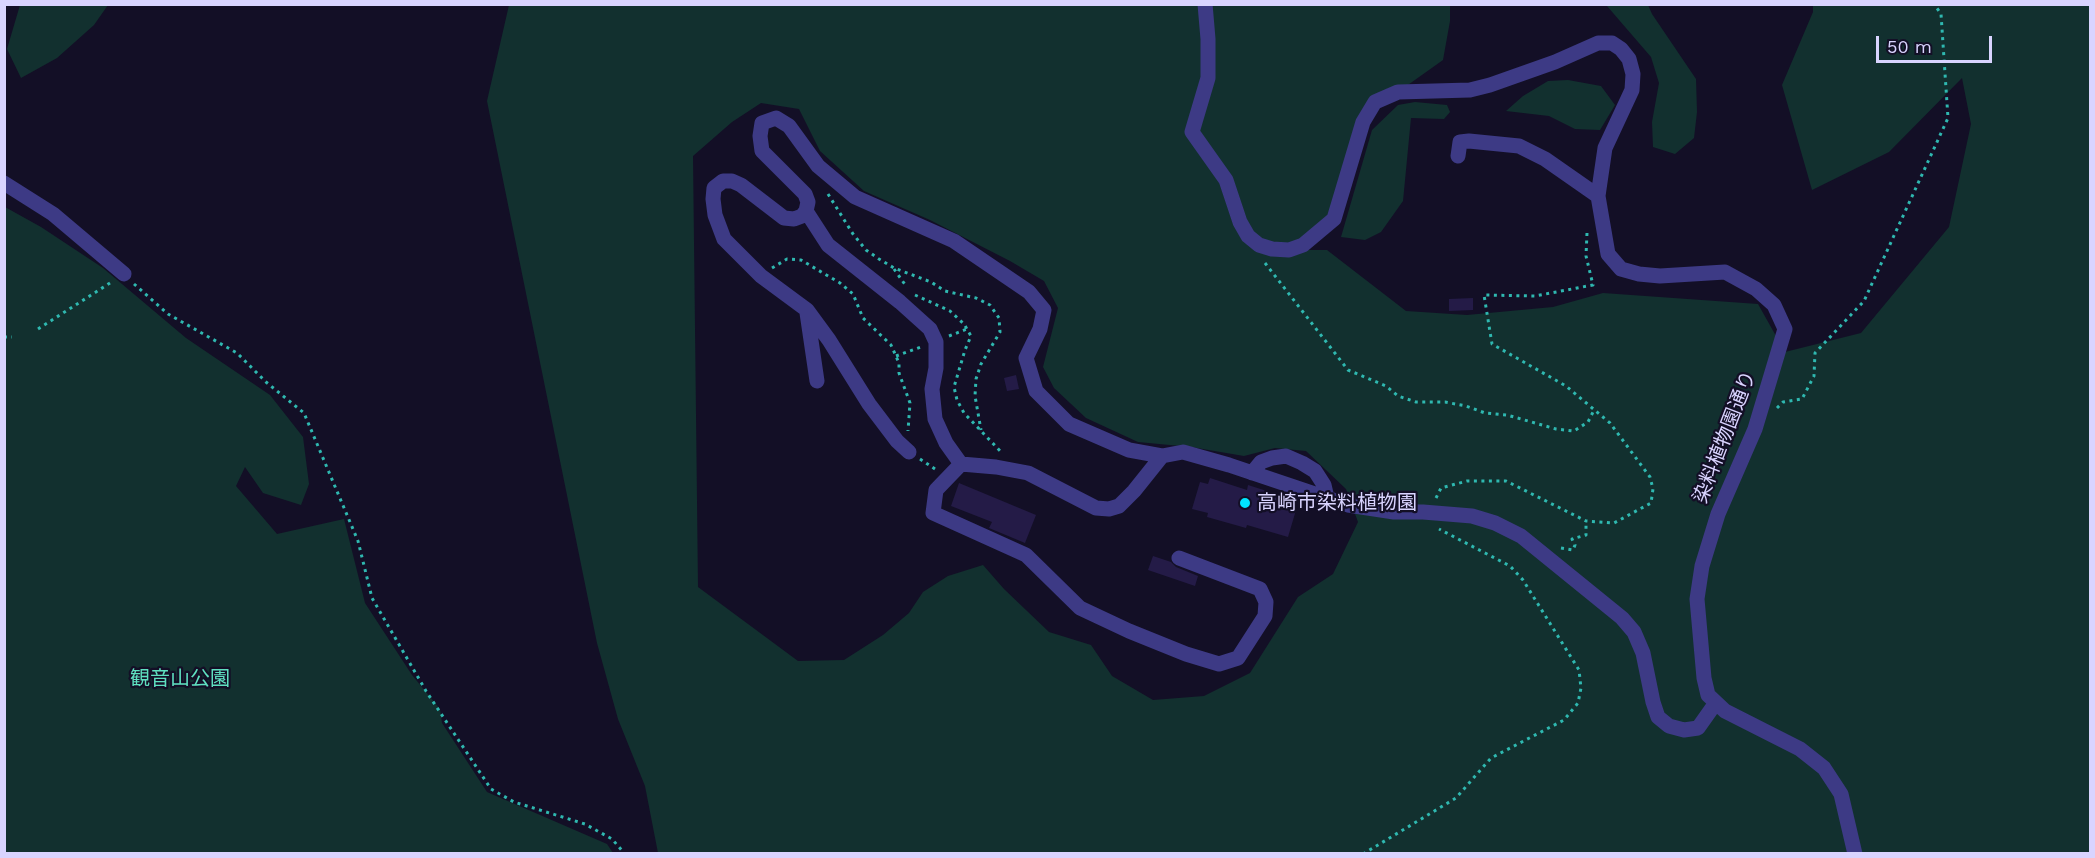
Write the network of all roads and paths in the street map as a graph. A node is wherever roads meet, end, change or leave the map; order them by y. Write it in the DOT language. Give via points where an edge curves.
graph roads {
  1 [pos="1205,4"];
  2 [pos="1934,4"];
  3 [pos="1458,156"];
  4 [pos="825,172"];
  5 [pos="4,183"];
  6 [pos="1598,196"];
  7 [pos="806,211"];
  8 [pos="1587,232"];
  9 [pos="1253,240"];
  10 [pos="894,268"];
  11 [pos="124,274"];
  12 [pos="761,276"];
  13 [pos="807,310"];
  14 [pos="39,329"];
  15 [pos="967,329"];
  16 [pos="4,337"];
  17 [pos="12,337"];
  18 [pos="936,342"];
  19 [pos="896,356"];
  20 [pos="817,381"];
  21 [pos="1776,409"];
  22 [pos="1594,410"];
  23 [pos="981,430"];
  24 [pos="906,449"];
  25 [pos="1162,456"];
  26 [pos="961,464"];
  27 [pos="1013,470"];
  28 [pos="1252,473"];
  29 [pos="947,476"];
  30 [pos="1327,498"];
  31 [pos="1428,512"];
  32 [pos="1586,521"];
  33 [pos="1554,544"];
  34 [pos="1179,558"];
  35 [pos="1715,704"];
  36 [pos="625,854"];
  37 [pos="1363,854"];
  38 [pos="1855,854"];
  1 -- 9 [label="street" via="1208,78 1192,132 1226,180 1240,222"];
  2 -- 21 [label="path" via="1941,14 1948,118 1864,302 1815,353 1814,376 1802,399 1783,402"];
  3 -- 6 [label="street" via="1460,142 1519,146"];
  4 -- 7 [label="street" via="789,126 776,118 762,123 762,151 805,194"];
  4 -- 10 [label="path" via="825,190 853,234 866,250"];
  4 -- 25 [label="street" via="855,197 954,241 1029,292 1044,310 1026,358 1036,391 1070,424 1129,450"];
  5 -- 11 [label="street" via="53,214"];
  6 -- 9 [label="street, 染料植物園通り" via="1605,148 1632,90 1629,59 1612,43 1598,43 1490,86 1398,92 1375,102 1363,122 1334,219 1310,240 1290,250 1272,249"];
  6 -- 35 [label="street, 染料植物園通り" via="1608,254 1621,269 1660,276 1725,272 1756,289 1774,305 1785,329 1755,429 1718,514 1702,566 1697,599 1704,678"];
  7 -- 12 [label="street" via="794,219 784,218 741,184 723,181 714,188 715,215 724,238"];
  7 -- 18 [label="street" via="828,245 919,318"];
  8 -- 22 [label="path" via="1586,256 1593,285 1534,296 1484,295 1492,344 1566,386"];
  9 -- 22 [label="path" via="1252,251 1272,270 1348,370 1386,386 1398,396 1416,402 1466,406 1574,431 1588,422"];
  10 -- 15 [label="path" via="915,295 950,311"];
  10 -- 23 [label="path" via="945,291 976,298 990,305 999,318 1000,332 976,379"];
  11 -- 14 [label="path"];
  11 -- 36 [label="path" via="168,314 237,353 304,413 358,541 372,598 426,691 491,789 514,802 585,824 612,839"];
  12 -- 13 [label="street"];
  12 -- 19 [label="path" via="787,259 801,260 840,282 853,294 863,318 891,345"];
  13 -- 20 [label="street"];
  13 -- 24 [label="street" via="869,404"];
  15 -- 18 [label="path"];
  15 -- 23 [label="path" via="971,336 954,387 964,413"];
  16 -- 17 [label="path"];
  18 -- 19 [label="path"];
  18 -- 26 [label="street" via="932,388 935,419"];
  19 -- 24 [label="path" via="910,403"];
  22 -- 32 [label="path" via="1610,423 1635,456 1650,477 1653,489 1651,502 1614,522"];
  23 -- 27 [label="path"];
  24 -- 29 [label="path"];
  25 -- 27 [label="street" via="1119,506 1109,509 1096,507 1028,473"];
  25 -- 28 [label="street" via="1183,452"];
  26 -- 27 [label="street"];
  26 -- 29 [label="street"];
  28 -- 30 [label="street"];
  28 -- 30 [label="street" via="1261,462 1286,456 1315,471"];
  29 -- 34 [label="street" via="936,490 933,513 1026,555 1080,608 1186,654 1219,664 1238,658 1265,616 1266,602 1260,589"];
  30 -- 31 [label="street" via="1394,512"];
  31 -- 32 [label="path" via="1441,488 1467,481 1506,481"];
  31 -- 35 [label="street" via="1472,516 1521,536 1622,618 1634,632 1643,653 1658,717 1669,726 1698,728"];
  31 -- 37 [label="path" via="1436,528 1510,566 1523,580 1579,670 1581,688 1578,703 1564,720 1491,758 1456,798"];
  32 -- 33 [label="path" via="1586,535 1572,539 1573,550"];
  35 -- 38 [label="street" via="1800,749 1824,768 1841,794"];
}
